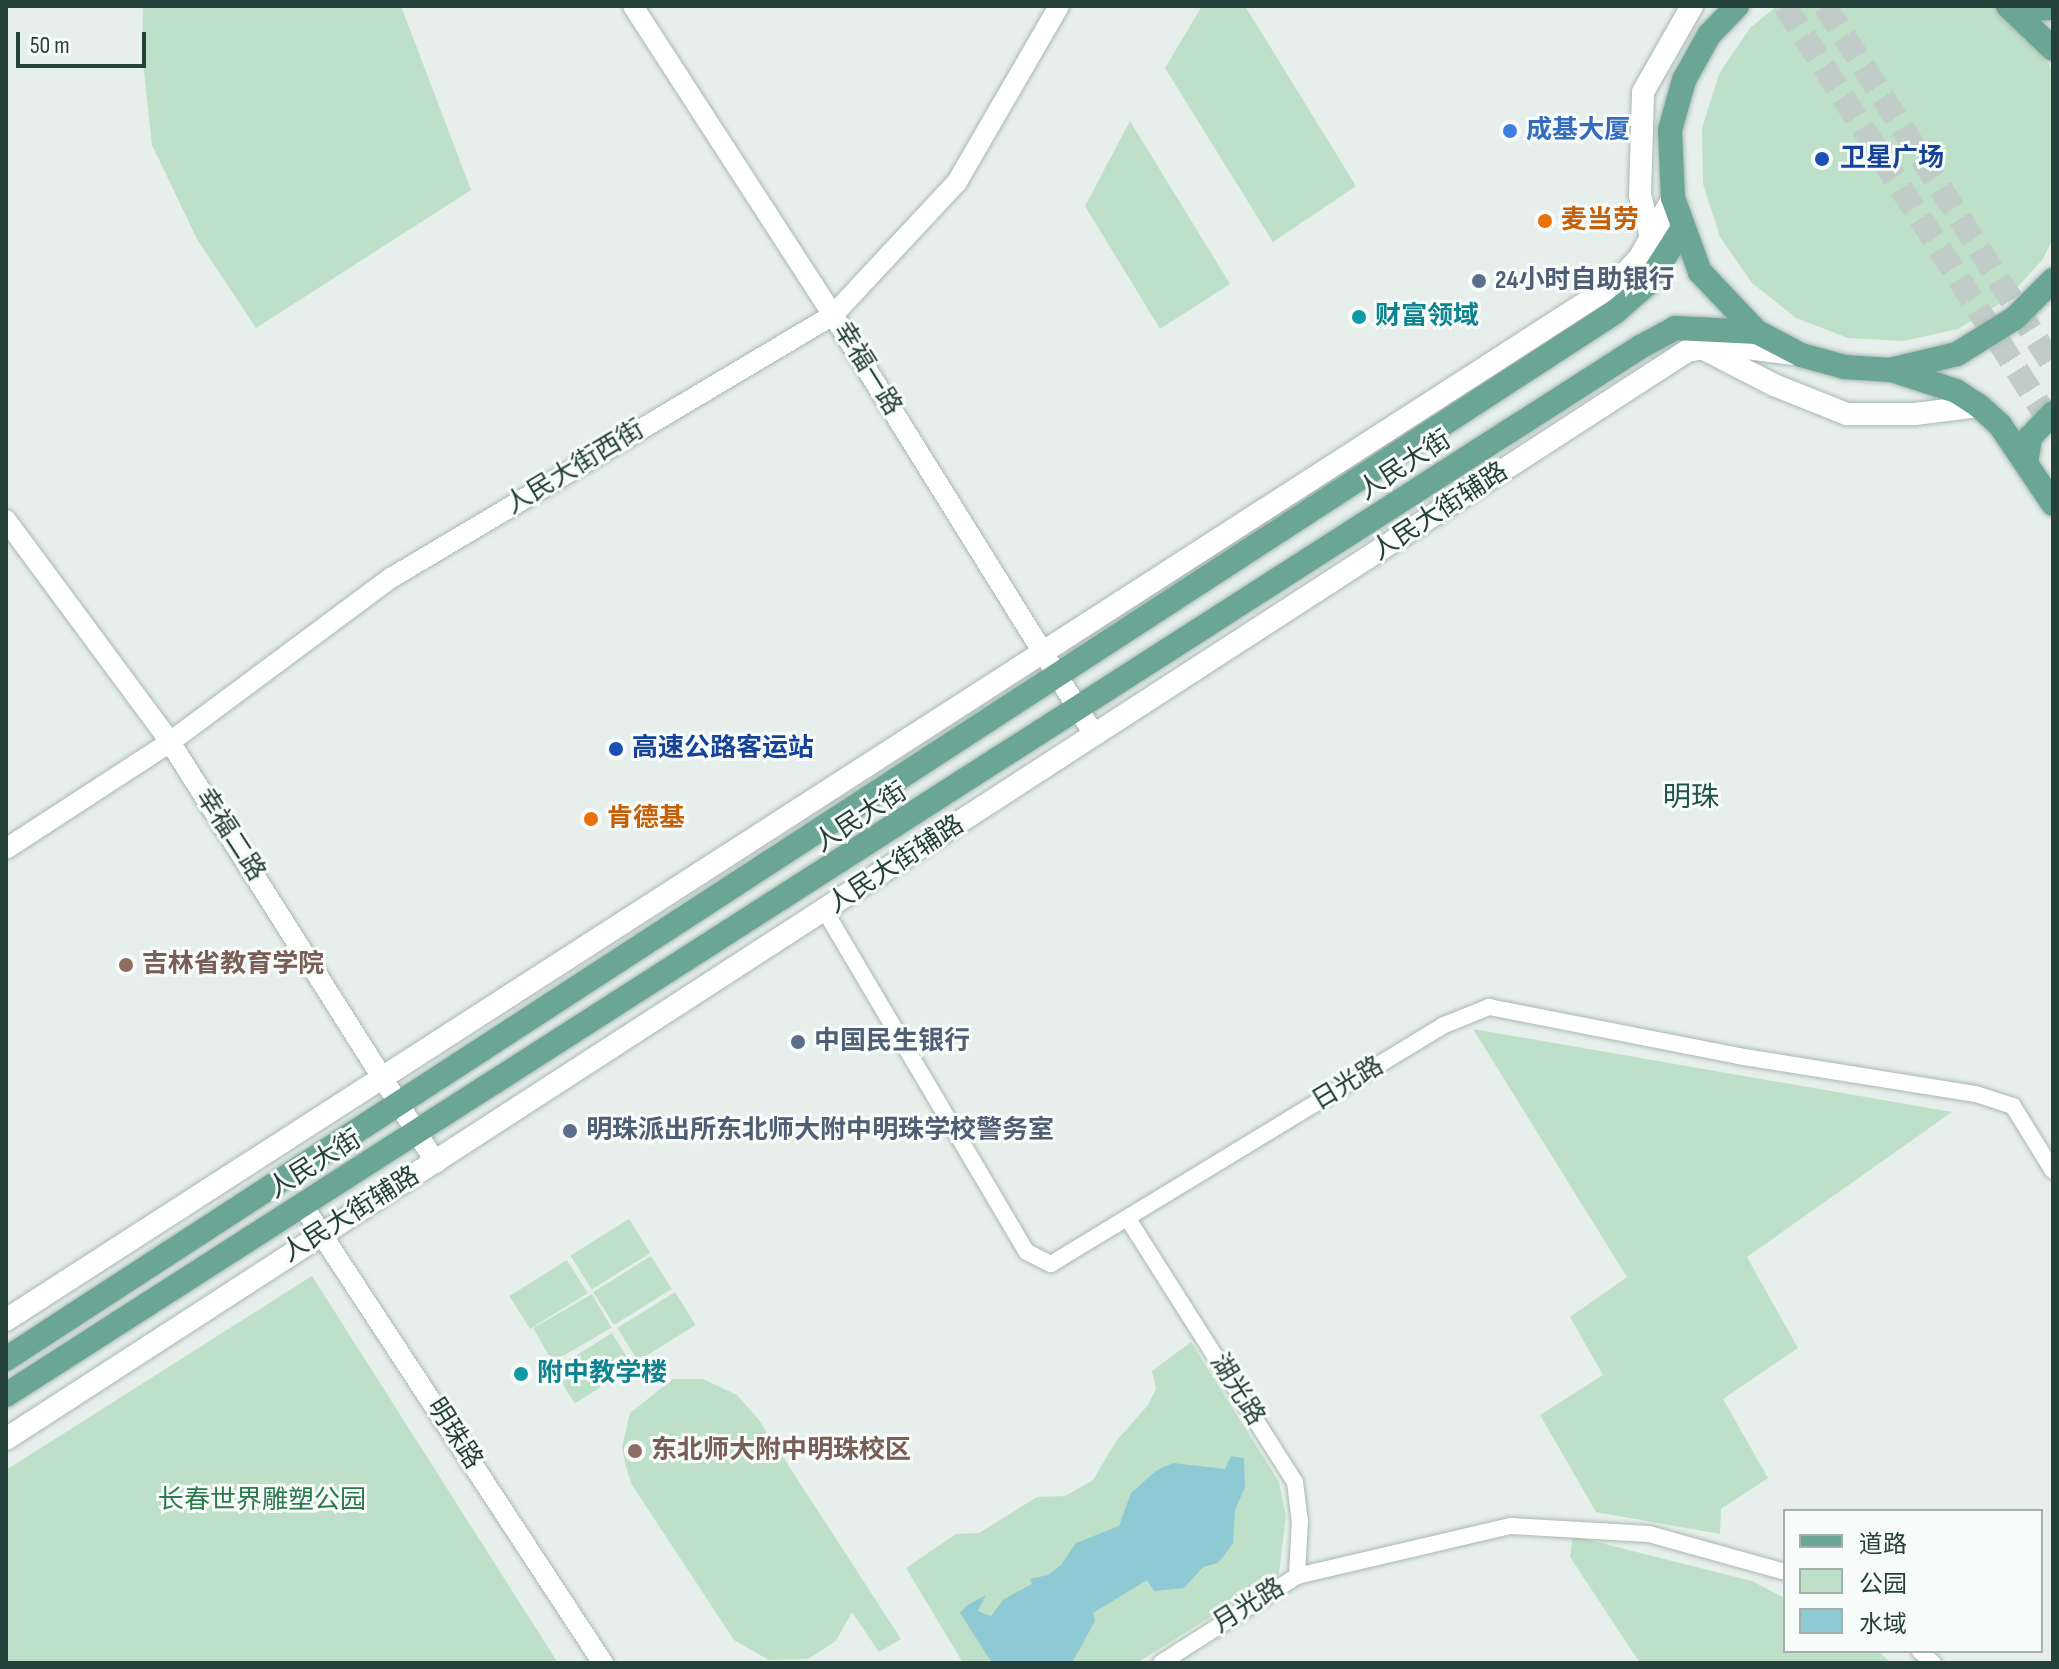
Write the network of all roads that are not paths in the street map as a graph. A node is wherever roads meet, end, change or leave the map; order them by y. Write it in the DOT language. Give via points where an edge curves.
graph roads {
  1 [pos="633,6"];
  2 [pos="1059,6"];
  3 [pos="1692,6"];
  4 [pos="1717,6"];
  5 [pos="1737,6"];
  6 [pos="2010,8"];
  7 [pos="2053,8"];
  8 [pos="1709,35"];
  9 [pos="2053,49"];
  10 [pos="1673,198"];
  11 [pos="1681,231"];
  12 [pos="1651,237"];
  13 [pos="2053,280"];
  14 [pos="833,315"];
  15 [pos="1757,332"];
  16 [pos="1703,348"];
  17 [pos="1801,355"];
  18 [pos="1890,370"];
  19 [pos="1979,406"];
  20 [pos="2053,413"];
  21 [pos="2026,463"];
  22 [pos="2053,504"];
  23 [pos="6,520"];
  24 [pos="1043,649"];
  25 [pos="1057,675"];
  26 [pos="1079,710"];
  27 [pos="1094,735"];
  28 [pos="170,742"];
  29 [pos="6,849"];
  30 [pos="825,911"];
  31 [pos="384,1075"];
  32 [pos="400,1099"];
  33 [pos="419,1133"];
  34 [pos="436,1163"];
  35 [pos="2053,1171"];
  36 [pos="303,1206"];
  37 [pos="1128,1219"];
  38 [pos="321,1231"];
  39 [pos="6,1320"];
  40 [pos="6,1359"];
  41 [pos="6,1395"];
  42 [pos="6,1439"];
  43 [pos="1783,1571"];
  44 [pos="1297,1576"];
  45 [pos="603,1663"];
  46 [pos="1161,1663"];
  1 -- 14 [label="street, 幸福一路"];
  2 -- 14 [label="street, 人民大街西街" via="957,182"];
  3 -- 12 [label="main road" via="1643,92 1640,195"];
  4 -- 8 [label="main road"];
  5 -- 8 [label="main road"];
  6 -- 7 [label="main road"];
  6 -- 9 [label="main road"];
  8 -- 10 [label="main road" via="1684,80 1670,130"];
  10 -- 11 [label="main road"];
  10 -- 12 [label="main road"];
  11 -- 15 [label="main road" via="1700,272"];
  11 -- 25 [label="main road, 人民大街" via="1647,284 1615,312"];
  12 -- 24 [label="main road" via="1615,284"];
  13 -- 18 [label="main road" via="2015,318 1957,354"];
  14 -- 24 [label="street, 幸福一路"];
  14 -- 28 [label="street, 人民大街西街" via="391,578"];
  15 -- 17 [label="main road"];
  15 -- 26 [label="main road, 人民大街" via="1675,328"];
  16 -- 17 [label="main road, 人民大街辅路" via="1722,345"];
  16 -- 19 [label="main road" via="1774,385 1847,414 1915,414"];
  16 -- 27 [label="main road, 人民大街辅路" via="1687,351"];
  17 -- 18 [label="main road" via="1845,367"];
  18 -- 19 [label="main road" via="1956,391"];
  19 -- 21 [label="main road"];
  20 -- 21 [label="main road" via="2030,437"];
  21 -- 22 [label="main road"];
  23 -- 28 [label="street, 幸福二路"];
  24 -- 25 [label="street, 幸福一路"];
  24 -- 31 [label="main road"];
  25 -- 26 [label="street, 幸福一路"];
  25 -- 32 [label="main road, 人民大街"];
  26 -- 27 [label="street, 幸福一路"];
  26 -- 33 [label="main road, 人民大街"];
  27 -- 30 [label="main road, 人民大街辅路"];
  28 -- 29 [label="street, 人民大街西街"];
  28 -- 31 [label="street, 幸福二路"];
  30 -- 34 [label="main road, 人民大街辅路"];
  30 -- 37 [label="street, 日光路" via="1027,1252 1051,1264"];
  31 -- 32 [label="street, 幸福二路"];
  31 -- 39 [label="main road"];
  32 -- 33 [label="street, 幸福二路"];
  32 -- 40 [label="main road, 人民大街"];
  33 -- 34 [label="street, 幸福二路"];
  33 -- 36 [label="main road, 人民大街"];
  34 -- 38 [label="main road, 人民大街辅路"];
  35 -- 37 [label="street, 日光路" via="2013,1106 1976,1094 1738,1056 1489,1007 1442,1026"];
  36 -- 38 [label="street, 明珠路"];
  36 -- 41 [label="main road, 人民大街"];
  37 -- 44 [label="street, 湖光路" via="1295,1482 1300,1520"];
  38 -- 42 [label="main road, 人民大街辅路"];
  38 -- 45 [label="street, 明珠路"];
  43 -- 44 [label="street, 月光路" via="1649,1534 1511,1526"];
  44 -- 46 [label="street, 月光路"];
}
